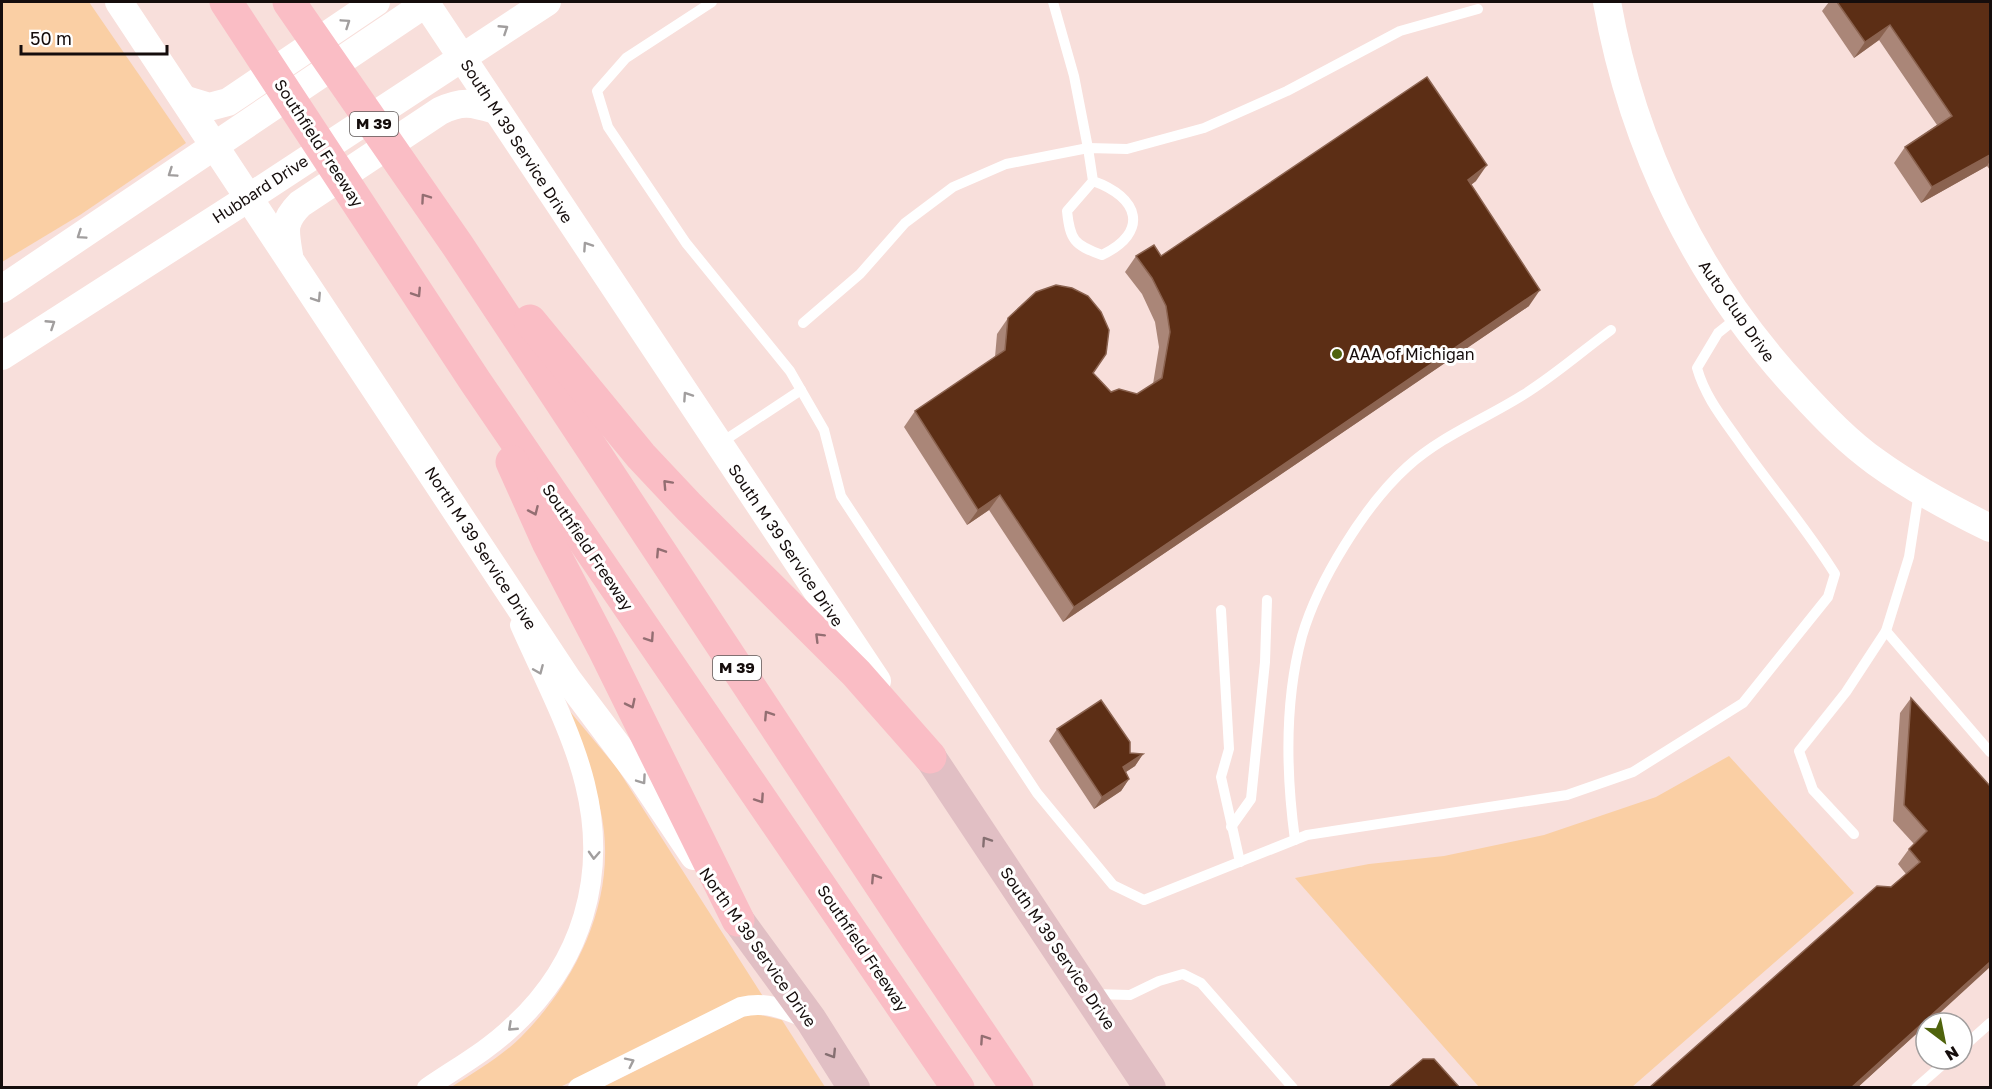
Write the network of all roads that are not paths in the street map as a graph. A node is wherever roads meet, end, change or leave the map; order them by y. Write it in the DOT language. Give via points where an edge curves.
graph roads {
  1 [pos="119,2"];
  2 [pos="226,2"];
  3 [pos="289,2"];
  4 [pos="426,2"];
  5 [pos="547,2"];
  6 [pos="712,2"];
  7 [pos="1053,2"];
  8 [pos="1607,2"];
  9 [pos="1478,9"];
  10 [pos="380,11"];
  11 [pos="461,56"];
  12 [pos="186,100"];
  13 [pos="496,110"];
  14 [pos="236,113"];
  15 [pos="215,143"];
  16 [pos="1088,148"];
  17 [pos="1093,181"];
  18 [pos="250,196"];
  19 [pos="458,246"];
  20 [pos="290,257"];
  21 [pos="7,283"];
  22 [pos="1738,316"];
  23 [pos="803,323"];
  24 [pos="1611,330"];
  25 [pos="2,356"];
  26 [pos="475,381"];
  27 [pos="801,390"];
  28 [pos="719,444"];
  29 [pos="1919,491"];
  30 [pos="1990,528"];
  31 [pos="500,578"];
  32 [pos="1267,600"];
  33 [pos="1221,610"];
  34 [pos="1886,631"];
  35 [pos="1990,752"];
  36 [pos="930,758"];
  37 [pos="1232,826"];
  38 [pos="1854,834"];
  39 [pos="1295,840"];
  40 [pos="1240,862"];
  41 [pos="738,920"];
  42 [pos="1090,994"];
  43 [pos="811,1020"];
  44 [pos="1990,1023"];
  45 [pos="1974,1037"];
  46 [pos="1935,1071"];
  47 [pos="427,1088"];
  48 [pos="578,1088"];
  49 [pos="854,1088"];
  50 [pos="958,1088"];
  51 [pos="1017,1088"];
  52 [pos="1150,1088"];
  53 [pos="1293,1088"];
  54 [pos="1916,1088"];
  1 -- 12 [label="main road, North M 39 Service Drive"];
  2 -- 26 [label="highway, Southfield Freeway, one-way"];
  19 -- 3 [label="highway, M 39, one-way"];
  4 -- 10 [label="main road"];
  4 -- 11 [label="main road, South M 39 Service Drive"];
  11 -- 5 [label="main road, Hubbard Drive, one-way"];
  6 -- 27 [label="lane" via="626,58 597,91 608,127 686,243 790,371"];
  7 -- 16 [label="lane" via="1074,76"];
  8 -- 22 [label="main road, Auto Club Drive" via="1630,98 1658,176 1692,245"];
  9 -- 16 [label="lane" via="1400,31 1204,128 1127,149"];
  10 -- 14 [label="main road"];
  11 -- 13 [label="main road, South M 39 Service Drive"];
  11 -- 18 [label="main road, Hubbard Drive"];
  12 -- 14 [label="main road"];
  12 -- 15 [label="main road, North M 39 Service Drive"];
  13 -- 20 [label="main road" via="474,103 457,103 440,111 300,204 285,229"];
  28 -- 13 [label="main road, South M 39 Service Drive, one-way"];
  14 -- 15 [label="main road"];
  15 -- 18 [label="main road, North M 39 Service Drive"];
  15 -- 21 [label="main road, one-way"];
  16 -- 17 [label="lane"];
  16 -- 23 [label="lane" via="1006,164 953,187 905,223 860,274"];
  17 -- 17 [label="lane" via="1067,211 1069,233 1080,247 1102,255 1120,246 1126,238 1131,231 1132,214 1125,198"];
  18 -- 20 [label="main road, North M 39 Service Drive"];
  25 -- 18 [label="main road, Hubbard Drive, one-way"];
  36 -- 19 [label="highway, one-way" via="856,673 657,473 529,320"];
  51 -- 19 [label="highway, M 39, one-way"];
  20 -- 31 [label="main road, North M 39 Service Drive, one-way"];
  22 -- 29 [label="main road, Auto Club Drive" via="1779,369 1827,420 1875,461"];
  22 -- 39 [label="lane" via="1718,333 1697,368 1703,390 1835,574 1828,597 1743,703 1633,772 1567,795"];
  24 -- 39 [label="lane" via="1529,392 1407,466 1350,536 1302,635 1288,767"];
  26 -- 41 [label="highway, one-way" via="548,542"];
  26 -- 50 [label="highway, Southfield Freeway, one-way"];
  27 -- 28 [label="lane"];
  27 -- 40 [label="lane" via="824,430 841,496 1037,793 1113,885 1144,900"];
  28 -- 36 [label="main road, South M 39 Service Drive"];
  29 -- 30 [label="main road, Auto Club Drive"];
  29 -- 34 [label="lane" via="1909,557"];
  31 -- 41 [label="main road, North M 39 Service Drive, one-way"];
  31 -- 47 [label="street, one-way" via="585,782 595,838 593,872 577,934 561,968 538,1001 493,1044"];
  32 -- 37 [label="lane" via="1251,799"];
  33 -- 37 [label="lane" via="1229,750 1221,777"];
  34 -- 35 [label="lane"];
  34 -- 38 [label="lane" via="1846,692 1799,751 1813,790"];
  42 -- 36 [label="main road, South M 39 Service Drive, one-way"];
  37 -- 40 [label="lane"];
  39 -- 40 [label="lane"];
  41 -- 43 [label="main road, North M 39 Service Drive"];
  42 -- 52 [label="main road, South M 39 Service Drive"];
  42 -- 53 [label="lane" via="1130,995 1183,974 1201,983"];
  48 -- 43 [label="street, one-way" via="741,1007 771,1004"];
  43 -- 49 [label="main road, North M 39 Service Drive, one-way"];
  44 -- 45 [label="lane"];
  46 -- 54 [label="lane"];
}
